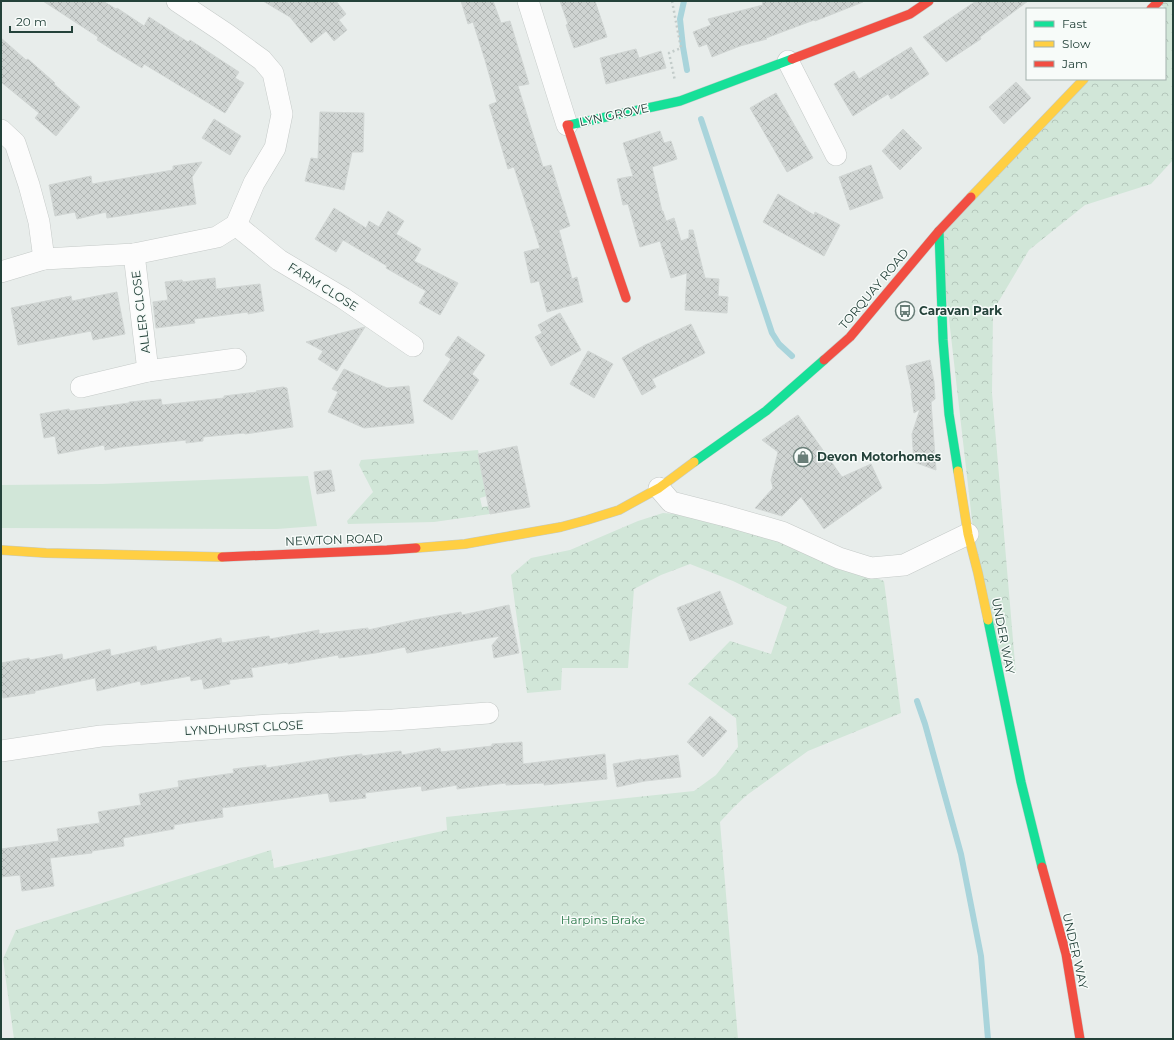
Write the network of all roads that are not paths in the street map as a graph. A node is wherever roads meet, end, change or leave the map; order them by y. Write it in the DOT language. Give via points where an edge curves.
graph roads {
  1 [pos="177,1"];
  2 [pos="528,1"];
  3 [pos="929,1"];
  4 [pos="788,61"];
  5 [pos="1083,80"];
  6 [pos="567,125"];
  7 [pos="1,130"];
  8 [pos="836,155"];
  9 [pos="236,225"];
  10 [pos="938,231"];
  11 [pos="134,254"];
  12 [pos="44,259"];
  13 [pos="1,272"];
  14 [pos="626,298"];
  15 [pos="413,346"];
  16 [pos="236,359"];
  17 [pos="148,371"];
  18 [pos="81,387"];
  19 [pos="659,488"];
  20 [pos="968,534"];
  21 [pos="1,550"];
  22 [pos="488,713"];
  23 [pos="1,751"];
  24 [pos="1080,1039"];
  1 -- 9 [label="street" via="262,60 273,73 282,114 275,148 254,183"];
  2 -- 6 [label="street"];
  3 -- 4 [label="street, LYN GROVE" via="910,14"];
  4 -- 6 [label="street, LYN GROVE" via="680,101"];
  4 -- 8 [label="street"];
  5 -- 10 [label="street, TORQUAY ROAD"];
  6 -- 14 [label="street, LYN GROVE"];
  7 -- 12 [label="street" via="15,143 29,185 39,222"];
  9 -- 11 [label="street" via="217,237"];
  9 -- 15 [label="street, FARM CLOSE" via="279,260 343,298"];
  10 -- 19 [label="street, TORQUAY ROAD" via="850,337 766,411"];
  10 -- 20 [label="street, UNDER WAY" via="949,414"];
  11 -- 12 [label="street"];
  11 -- 17 [label="street, ALLER CLOSE"];
  12 -- 13 [label="street"];
  16 -- 17 [label="street, ALLER CLOSE"];
  17 -- 18 [label="street, ALLER CLOSE"];
  19 -- 20 [label="street" via="671,502 782,532 839,558 871,568 904,565"];
  19 -- 21 [label="street, NEWTON ROAD" via="619,510 587,520 465,544 214,557"];
  20 -- 24 [label="street, UNDER WAY" via="1021,782 1066,954"];
  22 -- 23 [label="street, LYNDHURST CLOSE" via="101,736"];
}
